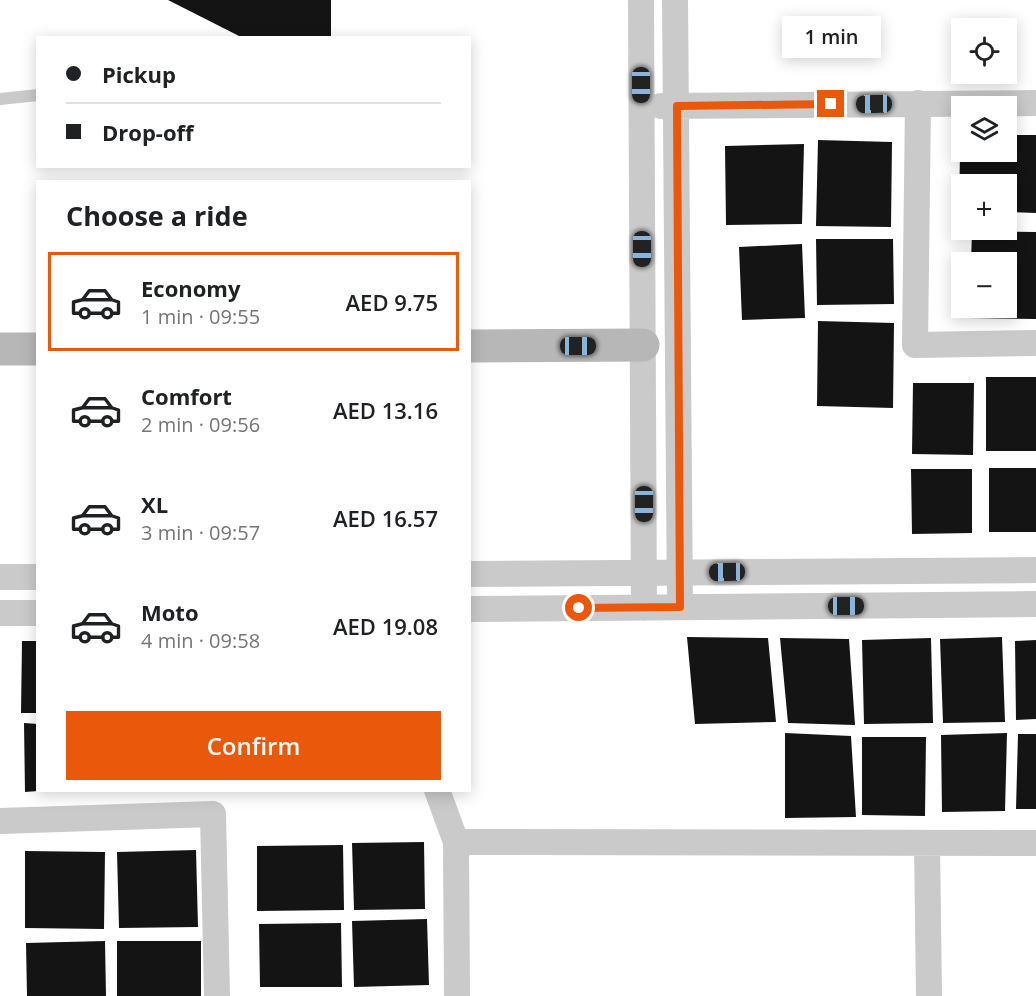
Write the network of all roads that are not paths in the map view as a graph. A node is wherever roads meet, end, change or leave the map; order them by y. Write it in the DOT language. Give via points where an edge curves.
graph roads {
  1 [pos="641,0"];
  2 [pos="675,0"];
  3 [pos="36,95"];
  4 [pos="0,99"];
  5 [pos="1036,103"];
  6 [pos="918,104"];
  7 [pos="641,106"];
  8 [pos="677,106"];
  9 [pos="1036,343"];
  10 [pos="643,345"];
  11 [pos="471,346"];
  12 [pos="0,349"];
  13 [pos="36,349"];
  14 [pos="1036,570"];
  15 [pos="644,572"];
  16 [pos="680,572"];
  17 [pos="471,574"];
  18 [pos="0,577"];
  19 [pos="36,577"];
  20 [pos="1036,604"];
  21 [pos="680,607"];
  22 [pos="644,608"];
  23 [pos="471,609"];
  24 [pos="0,613"];
  25 [pos="36,613"];
  26 [pos="438,792"];
  27 [pos="0,821"];
  28 [pos="456,842"];
  29 [pos="1036,843"];
  30 [pos="927,844"];
  31 [pos="217,996"];
  32 [pos="457,996"];
  33 [pos="929,996"];
  1 -- 7 [label="street"];
  2 -- 8 [label="street"];
  3 -- 4 [label="lane"];
  5 -- 6 [label="street"];
  6 -- 8 [label="street"];
  6 -- 9 [label="street" via="915,345"];
  7 -- 8 [label="street"];
  7 -- 10 [label="street"];
  8 -- 16 [label="street"];
  10 -- 11 [label="main road"];
  10 -- 15 [label="street"];
  12 -- 13 [label="main road"];
  14 -- 16 [label="street"];
  15 -- 16 [label="street"];
  15 -- 17 [label="street"];
  15 -- 22 [label="street"];
  16 -- 21 [label="street"];
  18 -- 19 [label="street"];
  20 -- 21 [label="street"];
  21 -- 22 [label="street"];
  22 -- 23 [label="street"];
  24 -- 25 [label="street"];
  26 -- 28 [label="street"];
  27 -- 31 [label="street" via="213,814"];
  28 -- 30 [label="street"];
  28 -- 32 [label="street"];
  29 -- 30 [label="street"];
  30 -- 33 [label="street"];
}
